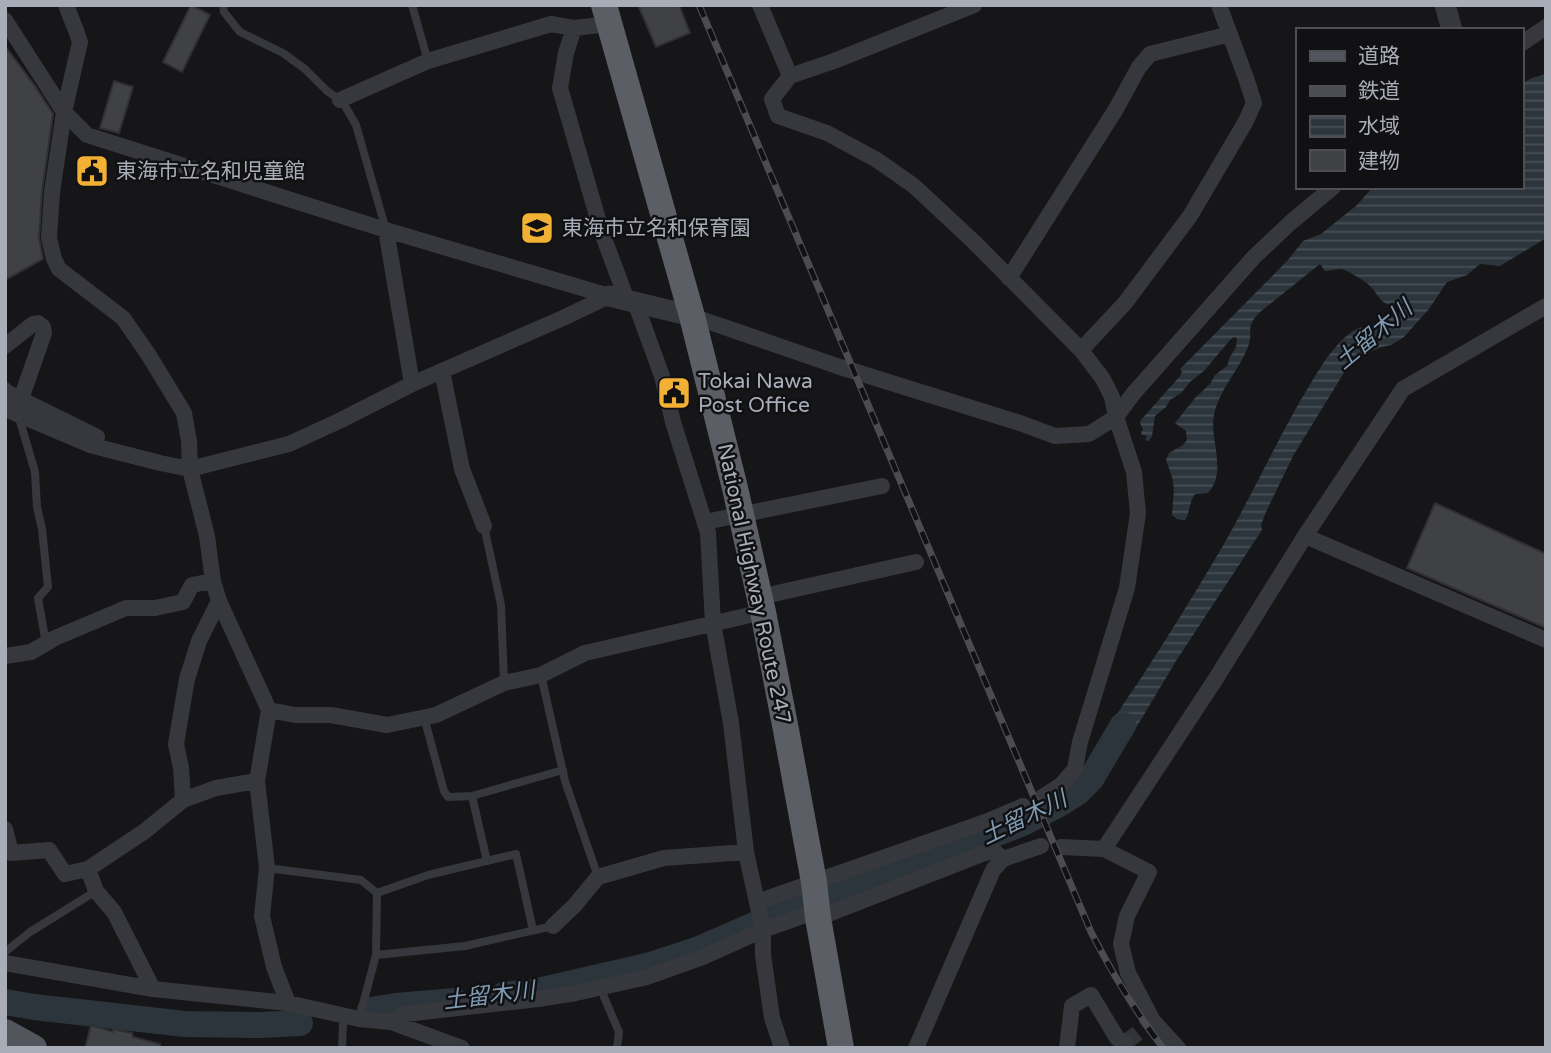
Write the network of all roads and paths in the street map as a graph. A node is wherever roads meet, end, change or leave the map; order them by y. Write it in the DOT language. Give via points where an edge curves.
graph roads {
  1 [pos="66,5"];
  2 [pos="223,5"];
  3 [pos="412,5"];
  4 [pos="760,5"];
  5 [pos="974,5"];
  6 [pos="1219,5"];
  7 [pos="1445,5"];
  8 [pos="606,15"];
  9 [pos="1546,27"];
  10 [pos="574,28"];
  11 [pos="1451,28"];
  12 [pos="8,30"];
  13 [pos="1230,34"];
  14 [pos="1523,43"];
  15 [pos="428,61"];
  16 [pos="790,76"];
  17 [pos="340,100"];
  18 [pos="64,112"];
  19 [pos="1332,189"];
  20 [pos="386,230"];
  21 [pos="1009,278"];
  22 [pos="624,299"];
  23 [pos="1546,306"];
  24 [pos="692,316"];
  25 [pos="5,346"];
  26 [pos="1081,350"];
  27 [pos="442,371"];
  28 [pos="412,384"];
  29 [pos="5,390"];
  30 [pos="21,399"];
  31 [pos="5,409"];
  32 [pos="21,416"];
  33 [pos="1116,417"];
  34 [pos="114,452"];
  35 [pos="191,469"];
  36 [pos="882,486"];
  37 [pos="741,514"];
  38 [pos="705,522"];
  39 [pos="484,526"];
  40 [pos="1305,536"];
  41 [pos="916,562"];
  42 [pos="213,581"];
  43 [pos="219,601"];
  44 [pos="761,604"];
  45 [pos="713,623"];
  46 [pos="1546,640"];
  47 [pos="48,642"];
  48 [pos="5,656"];
  49 [pos="541,675"];
  50 [pos="504,683"];
  51 [pos="269,710"];
  52 [pos="424,717"];
  53 [pos="563,770"];
  54 [pos="257,781"];
  55 [pos="472,796"];
  56 [pos="1041,798"];
  57 [pos="183,800"];
  58 [pos="1023,806"];
  59 [pos="5,830"];
  60 [pos="1041,846"];
  61 [pos="1061,847"];
  62 [pos="1104,849"];
  63 [pos="746,852"];
  64 [pos="1003,859"];
  65 [pos="487,861"];
  66 [pos="267,868"];
  67 [pos="88,869"];
  68 [pos="598,877"];
  69 [pos="96,891"];
  70 [pos="377,893"];
  71 [pos="815,900"];
  72 [pos="758,904"];
  73 [pos="553,926"];
  74 [pos="533,930"];
  75 [pos="763,930"];
  76 [pos="5,952"];
  77 [pos="376,955"];
  78 [pos="5,963"];
  79 [pos="602,987"];
  80 [pos="153,989"];
  81 [pos="288,1003"];
  82 [pos="352,1018"];
  83 [pos="391,1021"];
  84 [pos="5,1032"];
  85 [pos="34,1048"];
  86 [pos="342,1048"];
  87 [pos="462,1048"];
  88 [pos="617,1048"];
  89 [pos="782,1048"];
  90 [pos="841,1048"];
  91 [pos="916,1048"];
  92 [pos="1067,1048"];
  93 [pos="1126,1048"];
  94 [pos="1178,1048"];
  1 -- 18 [label="street" via="79,43"];
  2 -- 17 [label="lane" via="240,32 283,53"];
  3 -- 15 [label="lane"];
  4 -- 16 [label="street"];
  5 -- 16 [label="street"];
  6 -- 13 [label="street"];
  7 -- 11 [label="street"];
  8 -- 10 [label="street"];
  8 -- 24 [label="highway, National Highway Route 247"];
  9 -- 14 [label="street"];
  10 -- 15 [label="street" via="551,24"];
  10 -- 22 [label="street" via="560,88"];
  12 -- 18 [label="street"];
  13 -- 21 [label="street" via="1150,54"];
  13 -- 26 [label="street" via="1254,103 1246,121 1190,216 1125,303"];
  15 -- 17 [label="street"];
  16 -- 21 [label="street" via="772,99 778,116 827,133 877,160 914,186"];
  17 -- 20 [label="lane" via="356,125"];
  18 -- 20 [label="street" via="87,135"];
  18 -- 35 [label="street" via="52,192 54,259 59,269 123,318 148,354 184,413"];
  19 -- 33 [label="street" via="1254,257"];
  20 -- 22 [label="street"];
  20 -- 28 [label="street"];
  21 -- 26 [label="street"];
  22 -- 24 [label="street"];
  22 -- 27 [label="street" via="563,318"];
  22 -- 38 [label="street" via="662,376"];
  23 -- 40 [label="street" via="1403,389"];
  24 -- 33 [label="street" via="1055,436 1089,434"];
  24 -- 37 [label="highway, National Highway Route 247"];
  25 -- 30 [label="street" via="33,324 43,327"];
  26 -- 33 [label="street" via="1103,379"];
  27 -- 28 [label="street"];
  27 -- 39 [label="street" via="462,469"];
  28 -- 35 [label="street" via="289,444"];
  29 -- 30 [label="street"];
  30 -- 34 [label="street" via="102,440"];
  31 -- 32 [label="street"];
  32 -- 34 [label="street"];
  32 -- 47 [label="lane" via="35,472 42,529 48,587 38,598"];
  33 -- 56 [label="street" via="1134,472 1138,513 1127,588 1075,769"];
  34 -- 35 [label="street"];
  35 -- 42 [label="street"];
  36 -- 37 [label="street"];
  37 -- 38 [label="street"];
  37 -- 44 [label="highway, National Highway Route 247"];
  38 -- 45 [label="street"];
  39 -- 50 [label="lane" via="501,605"];
  40 -- 46 [label="street"];
  40 -- 62 [label="street"];
  41 -- 44 [label="street"];
  42 -- 43 [label="street"];
  42 -- 47 [label="street" via="192,585 183,602 126,608"];
  43 -- 51 [label="street"];
  43 -- 57 [label="street" via="198,641 187,679 176,744"];
  44 -- 45 [label="street"];
  44 -- 71 [label="highway, National Highway Route 247"];
  45 -- 49 [label="street" via="585,653"];
  45 -- 63 [label="street" via="731,723"];
  47 -- 48 [label="street" via="31,652"];
  49 -- 50 [label="street"];
  49 -- 53 [label="lane"];
  50 -- 52 [label="street"];
  51 -- 52 [label="street" via="387,724"];
  51 -- 54 [label="street"];
  52 -- 55 [label="lane" via="447,797"];
  53 -- 55 [label="lane"];
  53 -- 68 [label="lane"];
  54 -- 57 [label="street"];
  54 -- 66 [label="street"];
  55 -- 65 [label="lane"];
  57 -- 67 [label="street"];
  58 -- 71 [label="street"];
  59 -- 67 [label="street" via="11,853 48,850 65,874"];
  60 -- 64 [label="street"];
  61 -- 62 [label="street"];
  62 -- 94 [label="street" via="1149,872 1127,916 1121,944 1128,973 1153,1021"];
  63 -- 68 [label="street" via="664,858"];
  63 -- 72 [label="street"];
  64 -- 71 [label="street" via="994,851"];
  64 -- 91 [label="street" via="993,870"];
  65 -- 70 [label="lane"];
  65 -- 74 [label="lane" via="516,854"];
  66 -- 70 [label="lane" via="361,880"];
  66 -- 81 [label="street" via="262,916"];
  67 -- 69 [label="street"];
  68 -- 73 [label="street"];
  69 -- 76 [label="lane"];
  69 -- 80 [label="street" via="114,912"];
  70 -- 77 [label="lane"];
  71 -- 72 [label="street"];
  71 -- 75 [label="street"];
  71 -- 90 [label="highway, National Highway Route 247"];
  72 -- 75 [label="street"];
  73 -- 74 [label="lane"];
  74 -- 77 [label="lane" via="465,946"];
  75 -- 79 [label="street" via="681,965"];
  75 -- 89 [label="street" via="772,1017"];
  77 -- 82 [label="lane"];
  78 -- 80 [label="street"];
  79 -- 83 [label="street" via="405,1014"];
  79 -- 88 [label="lane" via="619,1032"];
  80 -- 81 [label="street"];
  81 -- 82 [label="street"];
  82 -- 83 [label="street"];
  82 -- 86 [label="lane" via="343,1025"];
  83 -- 87 [label="street"];
  84 -- 85 [label="main road"];
  92 -- 93 [label="street" via="1072,1006 1091,995"];
}
